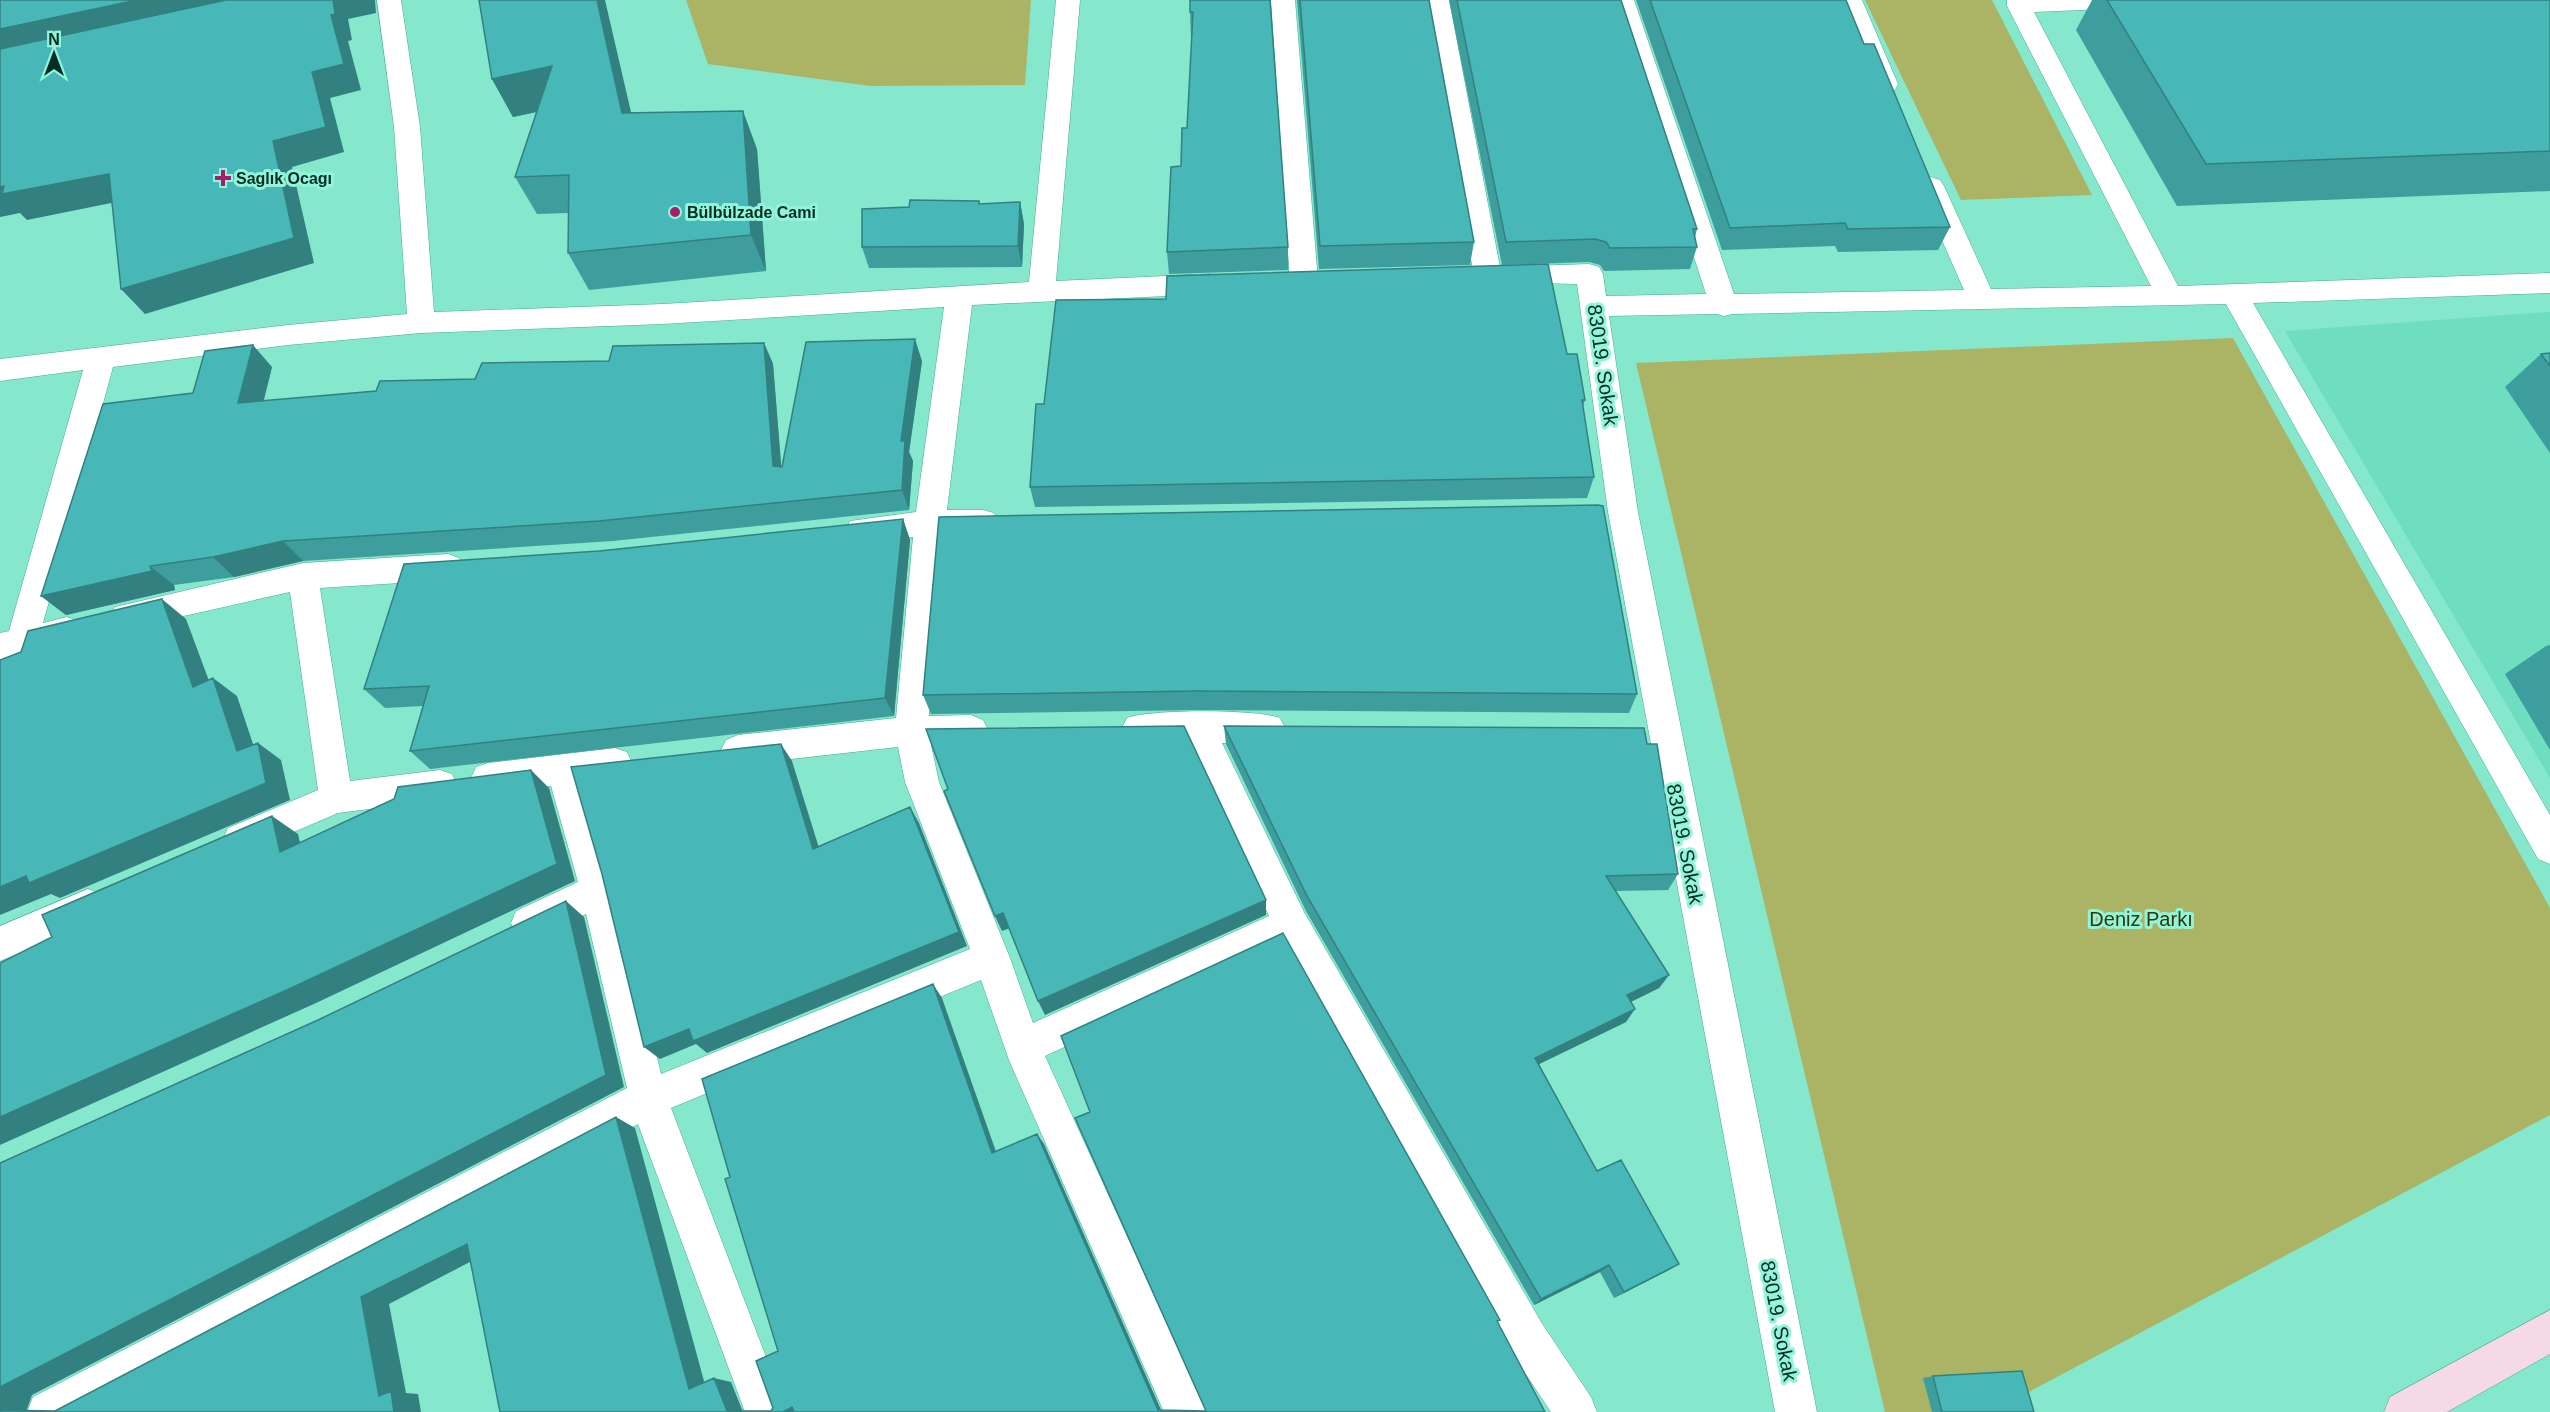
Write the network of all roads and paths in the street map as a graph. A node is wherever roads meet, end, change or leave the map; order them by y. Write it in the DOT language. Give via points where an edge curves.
graph roads {
  1 [pos="389,0"];
  2 [pos="1068,0"];
  3 [pos="1282,0"];
  4 [pos="1437,0"];
  5 [pos="1622,0"];
  6 [pos="1850,0"];
  7 [pos="2154,0"];
  8 [pos="2019,3"];
  9 [pos="1897,107"];
  10 [pos="1920,161"];
  11 [pos="1303,281"];
  12 [pos="2550,283"];
  13 [pos="1232,284"];
  14 [pos="1592,290"];
  15 [pos="1042,291"];
  16 [pos="2234,294"];
  17 [pos="2170,296"];
  18 [pos="959,297"];
  19 [pos="1982,300"];
  20 [pos="1724,306"];
  21 [pos="422,323"];
  22 [pos="101,358"];
  23 [pos="0,370"];
  24 [pos="1013,522"];
  25 [pos="930,523"];
  26 [pos="836,533"];
  27 [pos="482,564"];
  28 [pos="303,576"];
  29 [pos="11,644"];
  30 [pos="1198,727"];
  31 [pos="1114,728"];
  32 [pos="1293,728"];
  33 [pos="1007,730"];
  34 [pos="1627,730"];
  35 [pos="1663,730"];
  36 [pos="911,731"];
  37 [pos="702,754"];
  38 [pos="644,760"];
  39 [pos="563,768"];
  40 [pos="336,798"];
  41 [pos="2550,848"];
  42 [pos="209,852"];
  43 [pos="598,890"];
  44 [pos="115,894"];
  45 [pos="1291,924"];
  46 [pos="502,936"];
  47 [pos="0,944"];
  48 [pos="992,958"];
  49 [pos="1022,1047"];
  50 [pos="648,1098"];
  51 [pos="2550,1331"];
  52 [pos="48,1412"];
  53 [pos="766,1412"];
  54 [pos="1186,1412"];
  55 [pos="1576,1412"];
  56 [pos="1796,1412"];
  57 [pos="2405,1412"];
  1 -- 21 [label="street" via="407,127"];
  2 -- 15 [label="street"];
  3 -- 11 [label="street"];
  4 -- 14 [label="street" via="1476,276"];
  5 -- 20 [label="street"];
  6 -- 9 [label="street"];
  7 -- 8 [label="street"];
  8 -- 17 [label="street"];
  10 -- 19 [label="street"];
  12 -- 16 [label="street"];
  13 -- 15 [label="street"];
  14 -- 20 [label="street"];
  14 -- 35 [label="street, 83019. Sokak" via="1611,512"];
  15 -- 18 [label="street"];
  16 -- 17 [label="street"];
  16 -- 41 [label="street"];
  17 -- 19 [label="street"];
  18 -- 21 [label="street"];
  18 -- 25 [label="street"];
  19 -- 20 [label="street"];
  21 -- 22 [label="street"];
  22 -- 23 [label="street"];
  22 -- 29 [label="street"];
  24 -- 25 [label="street"];
  25 -- 26 [label="street"];
  25 -- 36 [label="street"];
  27 -- 28 [label="street"];
  28 -- 29 [label="street"];
  28 -- 40 [label="street"];
  30 -- 31 [label="street"];
  30 -- 32 [label="street"];
  30 -- 45 [label="street"];
  33 -- 36 [label="street"];
  34 -- 35 [label="street"];
  35 -- 56 [label="street, 83019. Sokak"];
  36 -- 37 [label="street"];
  36 -- 48 [label="street" via="922,782"];
  38 -- 39 [label="street"];
  39 -- 40 [label="street"];
  39 -- 43 [label="street"];
  40 -- 42 [label="street"];
  43 -- 46 [label="street"];
  43 -- 50 [label="street"];
  44 -- 47 [label="street"];
  45 -- 49 [label="street"];
  45 -- 55 [label="street" via="1526,1337"];
  48 -- 49 [label="street"];
  48 -- 50 [label="street"];
  49 -- 54 [label="street"];
  50 -- 52 [label="street"];
  50 -- 53 [label="street"];
  51 -- 57 [label="street"];
}
